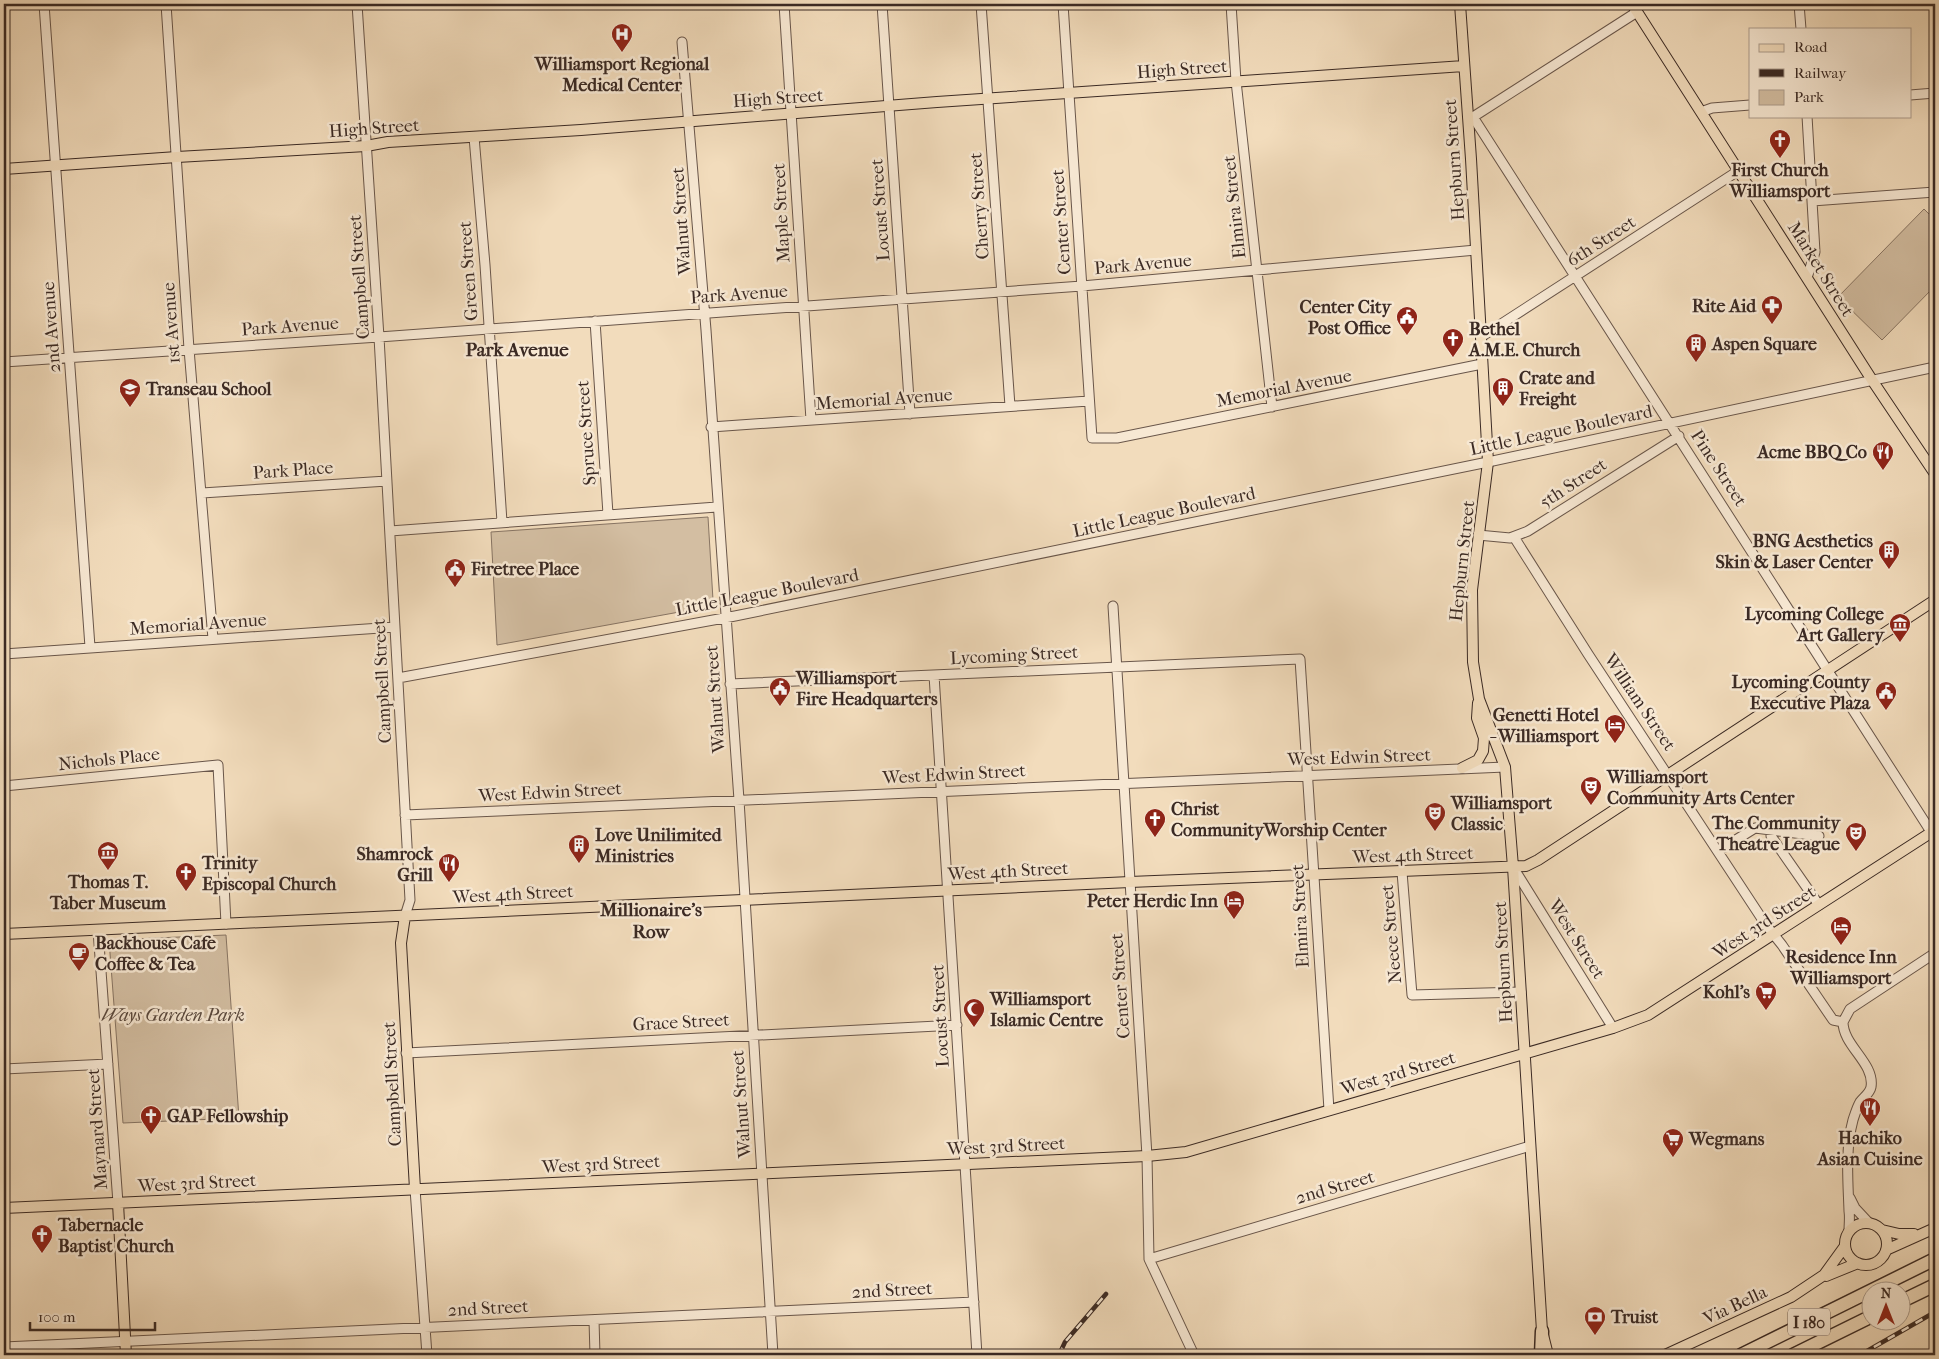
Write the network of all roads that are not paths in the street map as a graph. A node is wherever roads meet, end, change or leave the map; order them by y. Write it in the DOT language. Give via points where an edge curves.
graph roads {
  1 [pos="44,4"];
  2 [pos="166,4"];
  3 [pos="357,4"];
  4 [pos="784,4"];
  5 [pos="882,4"];
  6 [pos="980,4"];
  7 [pos="1063,4"];
  8 [pos="1231,4"];
  9 [pos="1460,4"];
  10 [pos="1799,4"];
  11 [pos="1634,8"];
  12 [pos="1801,28"];
  13 [pos="682,42"];
  14 [pos="1464,66"];
  15 [pos="1236,81"];
  16 [pos="1935,93"];
  17 [pos="1069,94"];
  18 [pos="1912,95"];
  19 [pos="988,99"];
  20 [pos="1749,105"];
  21 [pos="889,106"];
  22 [pos="1701,112"];
  23 [pos="792,113"];
  24 [pos="1471,117"];
  25 [pos="1807,118"];
  26 [pos="690,122"];
  27 [pos="474,137"];
  28 [pos="366,146"];
  29 [pos="177,157"];
  30 [pos="56,166"];
  31 [pos="4,170"];
  32 [pos="1738,171"];
  33 [pos="1935,192"];
  34 [pos="1812,201"];
  35 [pos="1476,250"];
  36 [pos="1257,270"];
  37 [pos="1576,276"];
  38 [pos="1807,278"];
  39 [pos="1082,286"];
  40 [pos="1001,292"];
  41 [pos="903,298"];
  42 [pos="803,306"];
  43 [pos="704,312"];
  44 [pos="595,321"];
  45 [pos="489,329"];
  46 [pos="379,337"];
  47 [pos="1481,337"];
  48 [pos="189,349"];
  49 [pos="69,358"];
  50 [pos="4,362"];
  51 [pos="1482,364"];
  52 [pos="1935,367"];
  53 [pos="1872,380"];
  54 [pos="1089,401"];
  55 [pos="1010,406"];
  56 [pos="1272,407"];
  57 [pos="910,414"];
  58 [pos="811,420"];
  59 [pos="1670,423"];
  60 [pos="711,427"];
  61 [pos="1679,436"];
  62 [pos="1092,438"];
  63 [pos="1488,462"];
  64 [pos="1935,474"];
  65 [pos="387,481"];
  66 [pos="202,493"];
  67 [pos="717,506"];
  68 [pos="608,514"];
  69 [pos="502,522"];
  70 [pos="390,531"];
  71 [pos="1478,534"];
  72 [pos="1514,537"];
  73 [pos="1935,600"];
  74 [pos="1114,606"];
  75 [pos="726,618"];
  76 [pos="395,627"];
  77 [pos="213,639"];
  78 [pos="90,648"];
  79 [pos="4,654"];
  80 [pos="1300,659"];
  81 [pos="1117,666"];
  82 [pos="1828,670"];
  83 [pos="934,675"];
  84 [pos="398,678"];
  85 [pos="730,684"];
  86 [pos="1479,699"];
  87 [pos="1505,766"];
  88 [pos="1462,768"];
  89 [pos="1307,775"];
  90 [pos="1669,775"];
  91 [pos="1124,783"];
  92 [pos="4,786"];
  93 [pos="942,791"];
  94 [pos="738,800"];
  95 [pos="405,815"];
  96 [pos="1771,830"];
  97 [pos="1934,833"];
  98 [pos="1818,836"];
  99 [pos="1718,851"];
  100 [pos="1513,866"];
  101 [pos="1402,872"];
  102 [pos="1314,875"];
  103 [pos="1130,882"];
  104 [pos="948,891"];
  105 [pos="744,900"];
  106 [pos="1819,905"];
  107 [pos="405,916"];
  108 [pos="226,924"];
  109 [pos="98,930"];
  110 [pos="4,934"];
  111 [pos="1774,935"];
  112 [pos="1935,953"];
  113 [pos="1521,992"];
  114 [pos="1842,1022"];
  115 [pos="957,1026"];
  116 [pos="1613,1028"];
  117 [pos="752,1035"];
  118 [pos="406,1053"];
  119 [pos="1525,1054"];
  120 [pos="108,1064"];
  121 [pos="4,1069"];
  122 [pos="1329,1110"];
  123 [pos="1530,1146"];
  124 [pos="1147,1156"];
  125 [pos="966,1164"];
  126 [pos="763,1173"];
  127 [pos="415,1189"];
  128 [pos="1848,1193"];
  129 [pos="118,1203"];
  130 [pos="4,1208"];
  131 [pos="1869,1223"];
  132 [pos="1935,1228"];
  133 [pos="1882,1230"];
  134 [pos="1849,1231"];
  135 [pos="1924,1232"];
  136 [pos="1845,1246"];
  137 [pos="1886,1250"];
  138 [pos="1935,1252"];
  139 [pos="1149,1259"];
  140 [pos="1935,1259"];
  141 [pos="1858,1263"];
  142 [pos="1816,1281"];
  143 [pos="1888,1282"];
  144 [pos="1890,1282"];
  145 [pos="1935,1285"];
  146 [pos="1862,1296"];
  147 [pos="1912,1297"];
  148 [pos="974,1302"];
  149 [pos="770,1312"];
  150 [pos="594,1320"];
  151 [pos="1862,1321"];
  152 [pos="424,1328"];
  153 [pos="1542,1331"];
  154 [pos="125,1341"];
  155 [pos="4,1347"];
  156 [pos="126,1355"];
  157 [pos="427,1355"];
  158 [pos="595,1355"];
  159 [pos="773,1355"];
  160 [pos="977,1355"];
  161 [pos="1194,1355"];
  162 [pos="1541,1355"];
  163 [pos="1548,1355"];
  164 [pos="1665,1355"];
  165 [pos="1741,1355"];
  166 [pos="1793,1355"];
  1 -- 30 [label="street, 2nd Avenue"];
  2 -- 29 [label="street, 1st Avenue"];
  3 -- 28 [label="street, Campbell Street"];
  4 -- 23 [label="street, Maple Street"];
  5 -- 21 [label="street, Locust Street"];
  6 -- 19 [label="street, Cherry Street"];
  7 -- 17 [label="street, Center Street"];
  8 -- 15 [label="street, Elmira Street"];
  9 -- 14 [label="main road, Hepburn Street"];
  10 -- 12 [label="street"];
  11 -- 22 [label="main road, Market Street"];
  11 -- 24 [label="street"];
  13 -- 26 [label="street, Walnut Street"];
  14 -- 15 [label="main road, High Street"];
  14 -- 24 [label="main road, Hepburn Street"];
  15 -- 17 [label="main road, High Street"];
  15 -- 36 [label="street, Elmira Street"];
  16 -- 18 [label="street"];
  17 -- 19 [label="main road, High Street"];
  17 -- 39 [label="street, Center Street"];
  19 -- 21 [label="main road, High Street"];
  19 -- 40 [label="street, Cherry Street"];
  20 -- 22 [label="street"];
  21 -- 23 [label="main road, High Street"];
  21 -- 41 [label="street, Locust Street"];
  22 -- 32 [label="main road, Market Street"];
  23 -- 26 [label="main road, High Street"];
  23 -- 42 [label="street, Maple Street"];
  24 -- 35 [label="main road, Hepburn Street"];
  24 -- 37 [label="street, Pine Street"];
  25 -- 34 [label="street"];
  26 -- 27 [label="main road, High Street"];
  26 -- 43 [label="street, Walnut Street"];
  27 -- 28 [label="main road, High Street"];
  27 -- 45 [label="street, Green Street"];
  28 -- 29 [label="main road, High Street"];
  28 -- 46 [label="street, Campbell Street"];
  29 -- 30 [label="main road, High Street"];
  29 -- 48 [label="street, 1st Avenue"];
  30 -- 31 [label="main road, High Street"];
  30 -- 49 [label="street, 2nd Avenue"];
  32 -- 37 [label="street, 6th Street"];
  32 -- 38 [label="main road, Market Street"];
  33 -- 34 [label="street"];
  34 -- 38 [label="street" via="1814,252"];
  35 -- 36 [label="street, Park Avenue"];
  35 -- 47 [label="main road, Hepburn Street"];
  36 -- 39 [label="street, Park Avenue"];
  36 -- 56 [label="street, Elmira Street"];
  37 -- 47 [label="street, 6th Street"];
  37 -- 59 [label="street, Pine Street"];
  38 -- 53 [label="main road, Market Street"];
  39 -- 40 [label="street, Park Avenue"];
  39 -- 54 [label="street, Center Street"];
  40 -- 41 [label="street, Park Avenue"];
  40 -- 55 [label="street, Cherry Street"];
  41 -- 42 [label="street, Park Avenue"];
  41 -- 57 [label="street, Locust Street"];
  42 -- 43 [label="street, Park Avenue"];
  42 -- 58 [label="street, Maple Street"];
  43 -- 44 [label="street, Park Avenue"];
  43 -- 60 [label="street, Walnut Street"];
  44 -- 45 [label="street, Park Avenue"];
  44 -- 68 [label="street, Spruce Street"];
  45 -- 46 [label="street, Park Avenue"];
  45 -- 69 [label="street, Green Street"];
  46 -- 48 [label="street, Park Avenue"];
  46 -- 65 [label="street, Campbell Street"];
  47 -- 51 [label="main road, Hepburn Street"];
  48 -- 49 [label="street, Park Avenue"];
  48 -- 66 [label="street, 1st Avenue"];
  49 -- 50 [label="street, Park Avenue"];
  49 -- 78 [label="street, 2nd Avenue"];
  51 -- 56 [label="street, Memorial Avenue"];
  51 -- 63 [label="main road, Hepburn Street"];
  52 -- 53 [label="street, Little League Boulevard"];
  53 -- 59 [label="street, Little League Boulevard"];
  53 -- 64 [label="main road, Market Street"];
  54 -- 55 [label="street, Memorial Avenue"];
  54 -- 62 [label="street, Center Street"];
  55 -- 57 [label="street, Memorial Avenue"];
  56 -- 62 [label="street, Memorial Avenue" via="1117,438"];
  57 -- 58 [label="street, Memorial Avenue"];
  58 -- 60 [label="street, Memorial Avenue"];
  59 -- 61 [label="street, Pine Street"];
  59 -- 63 [label="street, Little League Boulevard"];
  60 -- 67 [label="street, Walnut Street"];
  61 -- 72 [label="street, 5th Street" via="1547,520"];
  61 -- 82 [label="street, Pine Street"];
  63 -- 71 [label="main road, Hepburn Street"];
  63 -- 75 [label="street, Little League Boulevard"];
  65 -- 66 [label="street, Park Place"];
  65 -- 70 [label="street, Campbell Street"];
  66 -- 77 [label="street, 1st Avenue"];
  67 -- 68 [label="street"];
  67 -- 75 [label="street, Walnut Street"];
  68 -- 69 [label="street"];
  69 -- 70 [label="street"];
  70 -- 76 [label="street, Campbell Street"];
  71 -- 72 [label="street, 5th Street"];
  71 -- 86 [label="main road, Hepburn Street" via="1472,590 1472,643"];
  72 -- 90 [label="street, William Street"];
  73 -- 82 [label="main road, West 4th Street"];
  74 -- 81 [label="street, Center Street"];
  75 -- 84 [label="street, Little League Boulevard"];
  75 -- 85 [label="street, Walnut Street"];
  76 -- 77 [label="street, Memorial Avenue"];
  76 -- 84 [label="street, Campbell Street"];
  77 -- 78 [label="street, Memorial Avenue"];
  78 -- 79 [label="street, Memorial Avenue"];
  80 -- 81 [label="street, Lycoming Street"];
  80 -- 89 [label="street, Elmira Street"];
  81 -- 83 [label="street, Lycoming Street"];
  81 -- 91 [label="street, Center Street"];
  82 -- 90 [label="main road, West 4th Street"];
  82 -- 97 [label="street, Pine Street"];
  83 -- 85 [label="street, Lycoming Street"];
  83 -- 93 [label="street, Locust Street"];
  84 -- 95 [label="street, Campbell Street"];
  85 -- 94 [label="street, Walnut Street"];
  86 -- 87 [label="main road, Hepburn Street"];
  86 -- 88 [label="main road" via="1477,718 1484,738 1483,751 1478,760"];
  87 -- 88 [label="street, West Edwin Street"];
  87 -- 100 [label="main road, Hepburn Street"];
  88 -- 89 [label="street, West Edwin Street"];
  89 -- 91 [label="street, West Edwin Street"];
  89 -- 102 [label="street, Elmira Street"];
  90 -- 99 [label="street, William Street"];
  90 -- 100 [label="main road, West 4th Street" via="1538,860 1526,866"];
  91 -- 93 [label="street, West Edwin Street"];
  91 -- 103 [label="street, Center Street"];
  92 -- 108 [label="street, Nichols Place" via="218,766"];
  93 -- 94 [label="street, West Edwin Street"];
  93 -- 104 [label="street, Locust Street"];
  94 -- 95 [label="street, West Edwin Street"];
  94 -- 105 [label="street, Walnut Street"];
  95 -- 107 [label="street, Campbell Street" via="410,900"];
  96 -- 98 [label="street"];
  96 -- 99 [label="street" via="1755,828"];
  96 -- 106 [label="street" via="1770,836"];
  97 -- 106 [label="main road, West 3rd Street"];
  99 -- 111 [label="street, William Street"];
  100 -- 101 [label="main road, West 4th Street"];
  100 -- 113 [label="main road, Hepburn Street"];
  100 -- 116 [label="street, West Street"];
  101 -- 102 [label="main road, West 4th Street"];
  101 -- 113 [label="street, Neece Street" via="1412,994"];
  102 -- 103 [label="main road, West 4th Street"];
  102 -- 122 [label="street, Elmira Street"];
  103 -- 104 [label="main road, West 4th Street"];
  103 -- 124 [label="street, Center Street"];
  104 -- 105 [label="main road, West 4th Street"];
  104 -- 115 [label="street, Locust Street"];
  105 -- 107 [label="main road, West 4th Street"];
  105 -- 117 [label="street, Walnut Street"];
  106 -- 111 [label="main road, West 3rd Street"];
  107 -- 108 [label="main road, West 4th Street"];
  107 -- 118 [label="main road, Campbell Street" via="401,944"];
  108 -- 109 [label="main road, West 4th Street"];
  109 -- 110 [label="main road, West 4th Street"];
  109 -- 120 [label="street, Maynard Street"];
  111 -- 114 [label="street, William Street" via="1833,1020"];
  111 -- 116 [label="main road, West 3rd Street" via="1648,1016"];
  112 -- 114 [label="street" via="1850,1010"];
  113 -- 119 [label="main road, Hepburn Street"];
  114 -- 128 [label="street, William Street" via="1842,1031 1862,1058 1871,1087 1859,1103 1854,1117 1848,1148"];
  115 -- 117 [label="street, Grace Street"];
  115 -- 125 [label="street, Locust Street"];
  116 -- 119 [label="main road, West 3rd Street"];
  117 -- 118 [label="street, Grace Street"];
  117 -- 126 [label="street, Walnut Street"];
  118 -- 127 [label="main road, Campbell Street"];
  119 -- 122 [label="main road, West 3rd Street"];
  119 -- 123 [label="main road, Hepburn Street"];
  120 -- 121 [label="street"];
  120 -- 129 [label="street, Maynard Street"];
  122 -- 124 [label="main road, West 3rd Street" via="1202,1149"];
  123 -- 139 [label="street, 2nd Street"];
  123 -- 153 [label="main road, Hepburn Street"];
  124 -- 125 [label="main road, West 3rd Street"];
  124 -- 139 [label="street, Center Street"];
  125 -- 126 [label="main road, West 3rd Street"];
  125 -- 148 [label="street, Locust Street"];
  126 -- 127 [label="main road, West 3rd Street"];
  126 -- 149 [label="street, Walnut Street"];
  127 -- 129 [label="main road, West 3rd Street"];
  127 -- 152 [label="street, Campbell Street"];
  128 -- 131 [label="street, William Street" via="1855,1208"];
  128 -- 134 [label="street, William Street"];
  129 -- 130 [label="main road, West 3rd Street"];
  129 -- 154 [label="main road, Maynard Street"];
  131 -- 133 [label="main road"];
  131 -- 134 [label="main road"];
  132 -- 135 [label="main road"];
  133 -- 135 [label="main road" via="1903,1235"];
  133 -- 137 [label="main road" via="1887,1240"];
  134 -- 136 [label="main road"];
  135 -- 137 [label="main road"];
  136 -- 141 [label="main road" via="1850,1257"];
  136 -- 142 [label="main road, Via Bella" via="1836,1262"];
  137 -- 141 [label="main road" via="1877,1262"];
  138 -- 143 [label="highway"];
  139 -- 161 [label="street, Center Street"];
  140 -- 144 [label="highway, I 180"];
  141 -- 142 [label="main road, Via Bella"];
  142 -- 164 [label="main road, Via Bella" via="1776,1304"];
  145 -- 147 [label="highway"];
  146 -- 165 [label="highway, I 180"];
  148 -- 149 [label="street, 2nd Street"];
  148 -- 160 [label="street, Locust Street"];
  149 -- 150 [label="street, 2nd Street"];
  149 -- 159 [label="street, Walnut Street"];
  150 -- 152 [label="street, 2nd Street"];
  150 -- 158 [label="street"];
  151 -- 166 [label="highway, I 180"];
  152 -- 154 [label="street, 2nd Street"];
  152 -- 157 [label="street, Campbell Street"];
  153 -- 162 [label="highway"];
  153 -- 163 [label="main road, Hepburn Street"];
  154 -- 155 [label="street, 2nd Street"];
  154 -- 156 [label="main road, Maynard Street"];
}
